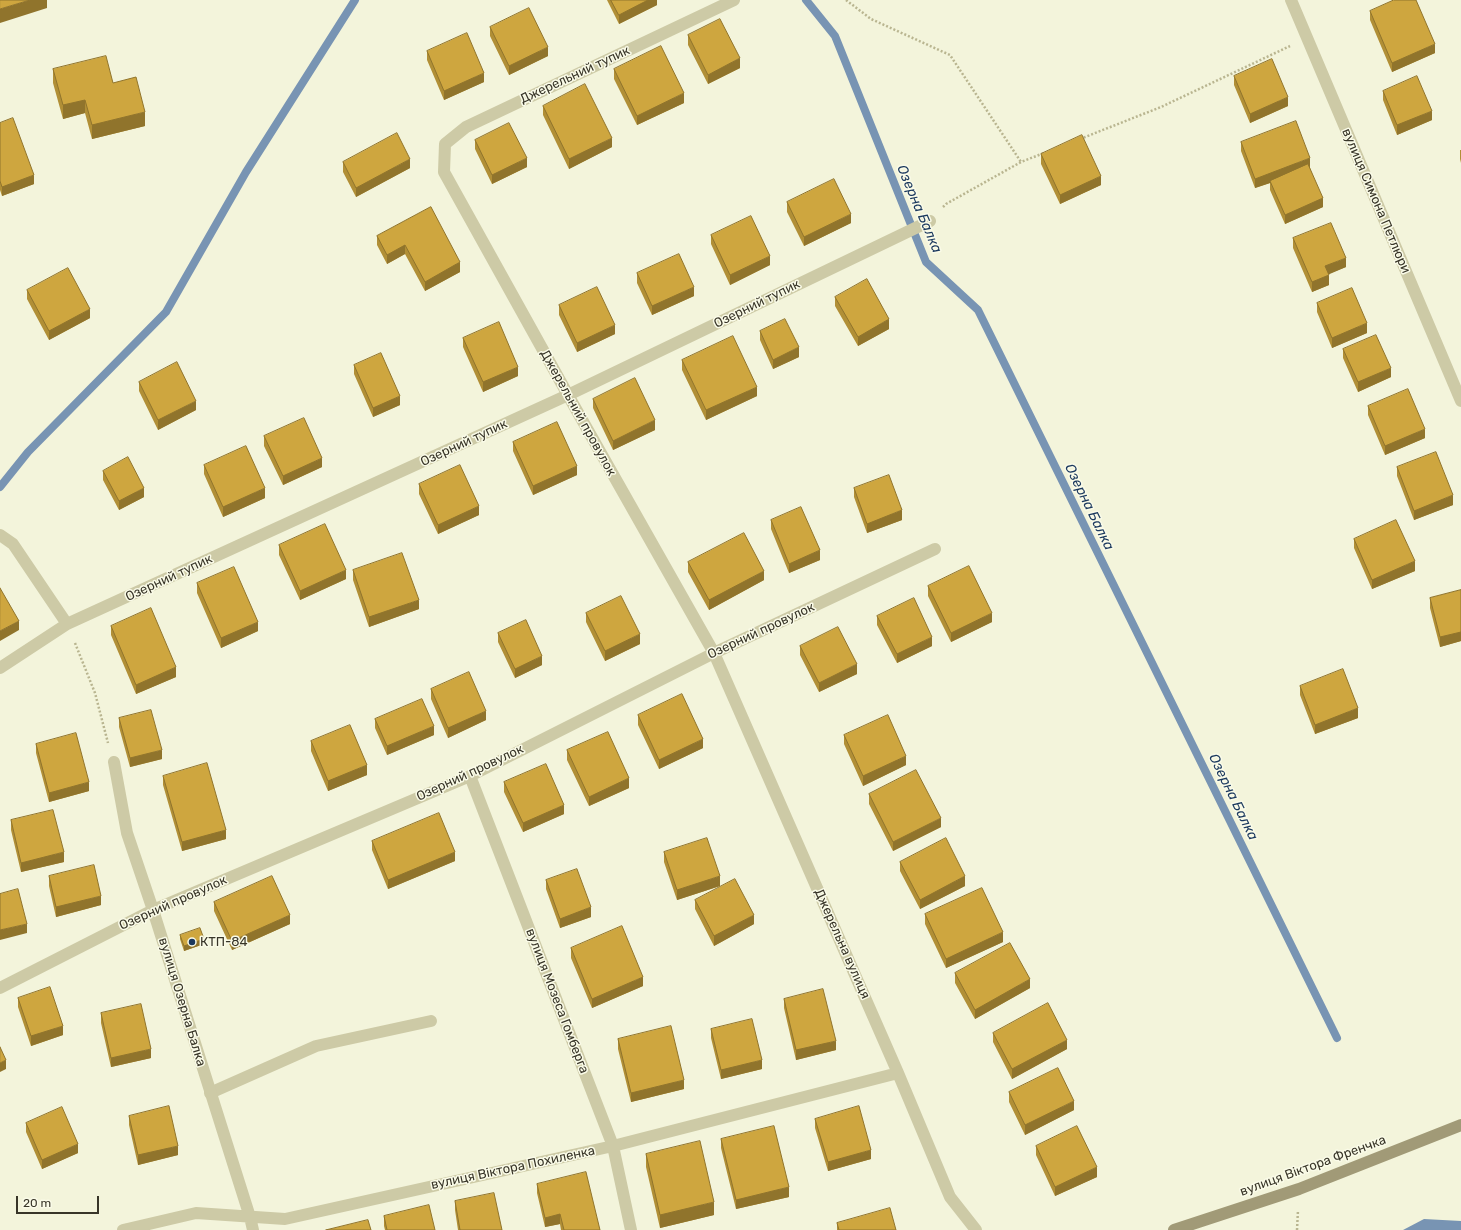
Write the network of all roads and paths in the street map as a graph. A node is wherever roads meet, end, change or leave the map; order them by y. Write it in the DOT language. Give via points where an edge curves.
graph roads {
  1 [pos="734,0"];
  2 [pos="846,0"];
  3 [pos="1291,0"];
  4 [pos="1306,38"];
  5 [pos="1073,142"];
  6 [pos="1051,150"];
  7 [pos="1021,162"];
  8 [pos="444,172"];
  9 [pos="930,222"];
  10 [pos="568,395"];
  11 [pos="1461,401"];
  12 [pos="0,535"];
  13 [pos="935,549"];
  14 [pos="67,624"];
  15 [pos="714,653"];
  16 [pos="0,668"];
  17 [pos="114,762"];
  18 [pos="470,776"];
  19 [pos="153,910"];
  20 [pos="0,988"];
  21 [pos="431,1022"];
  22 [pos="898,1072"];
  23 [pos="210,1093"];
  24 [pos="1461,1125"];
  25 [pos="613,1146"];
  26 [pos="250,1216"];
  27 [pos="123,1230"];
  28 [pos="253,1230"];
  29 [pos="631,1230"];
  30 [pos="976,1230"];
  31 [pos="1174,1230"];
  1 -- 8 [label="street, Джерельний тупик" via="466,127 446,144"];
  2 -- 7 [label="path" via="871,19 950,56"];
  3 -- 4 [label="street, вулиця Симона Петлюри"];
  4 -- 5 [label="path" via="1161,107"];
  4 -- 11 [label="street, вулиця Симона Петлюри"];
  6 -- 7 [label="path"];
  7 -- 9 [label="path" via="946,204"];
  8 -- 10 [label="street, Джерельний провулок"];
  9 -- 10 [label="street, Озерний тупик"];
  10 -- 14 [label="street, Озерний тупик"];
  10 -- 15 [label="street, Джерельний провулок"];
  12 -- 14 [label="street" via="13,544"];
  13 -- 15 [label="street, Озерний провулок"];
  14 -- 16 [label="street, Озерний тупик"];
  14 -- 17 [label="path" via="94,693"];
  15 -- 18 [label="street, Озерний провулок"];
  15 -- 22 [label="street, Джерельна вулиця"];
  17 -- 19 [label="street, вулиця Озерна Балка" via="127,833"];
  18 -- 19 [label="street, Озерний провулок"];
  18 -- 25 [label="street, вулиця Мозеса Гомберга"];
  19 -- 20 [label="street, Озерний провулок"];
  19 -- 23 [label="street, вулиця Озерна Балка"];
  21 -- 23 [label="street" via="316,1046"];
  22 -- 25 [label="street, вулиця Віктора Похиленка"];
  22 -- 30 [label="street, Джерельна вулиця" via="950,1197"];
  23 -- 26 [label="street, вулиця Озерна Балка"];
  24 -- 31 [label="street, вулиця Віктора Френчка" via="1299,1189"];
  25 -- 26 [label="street, вулиця Віктора Похиленка" via="285,1219"];
  25 -- 29 [label="street, вулиця Мозеса Гомберга"];
  26 -- 27 [label="street, вулиця Віктора Похиленка" via="196,1213"];
  26 -- 28 [label="street, вулиця Озерна Балка"];
}
